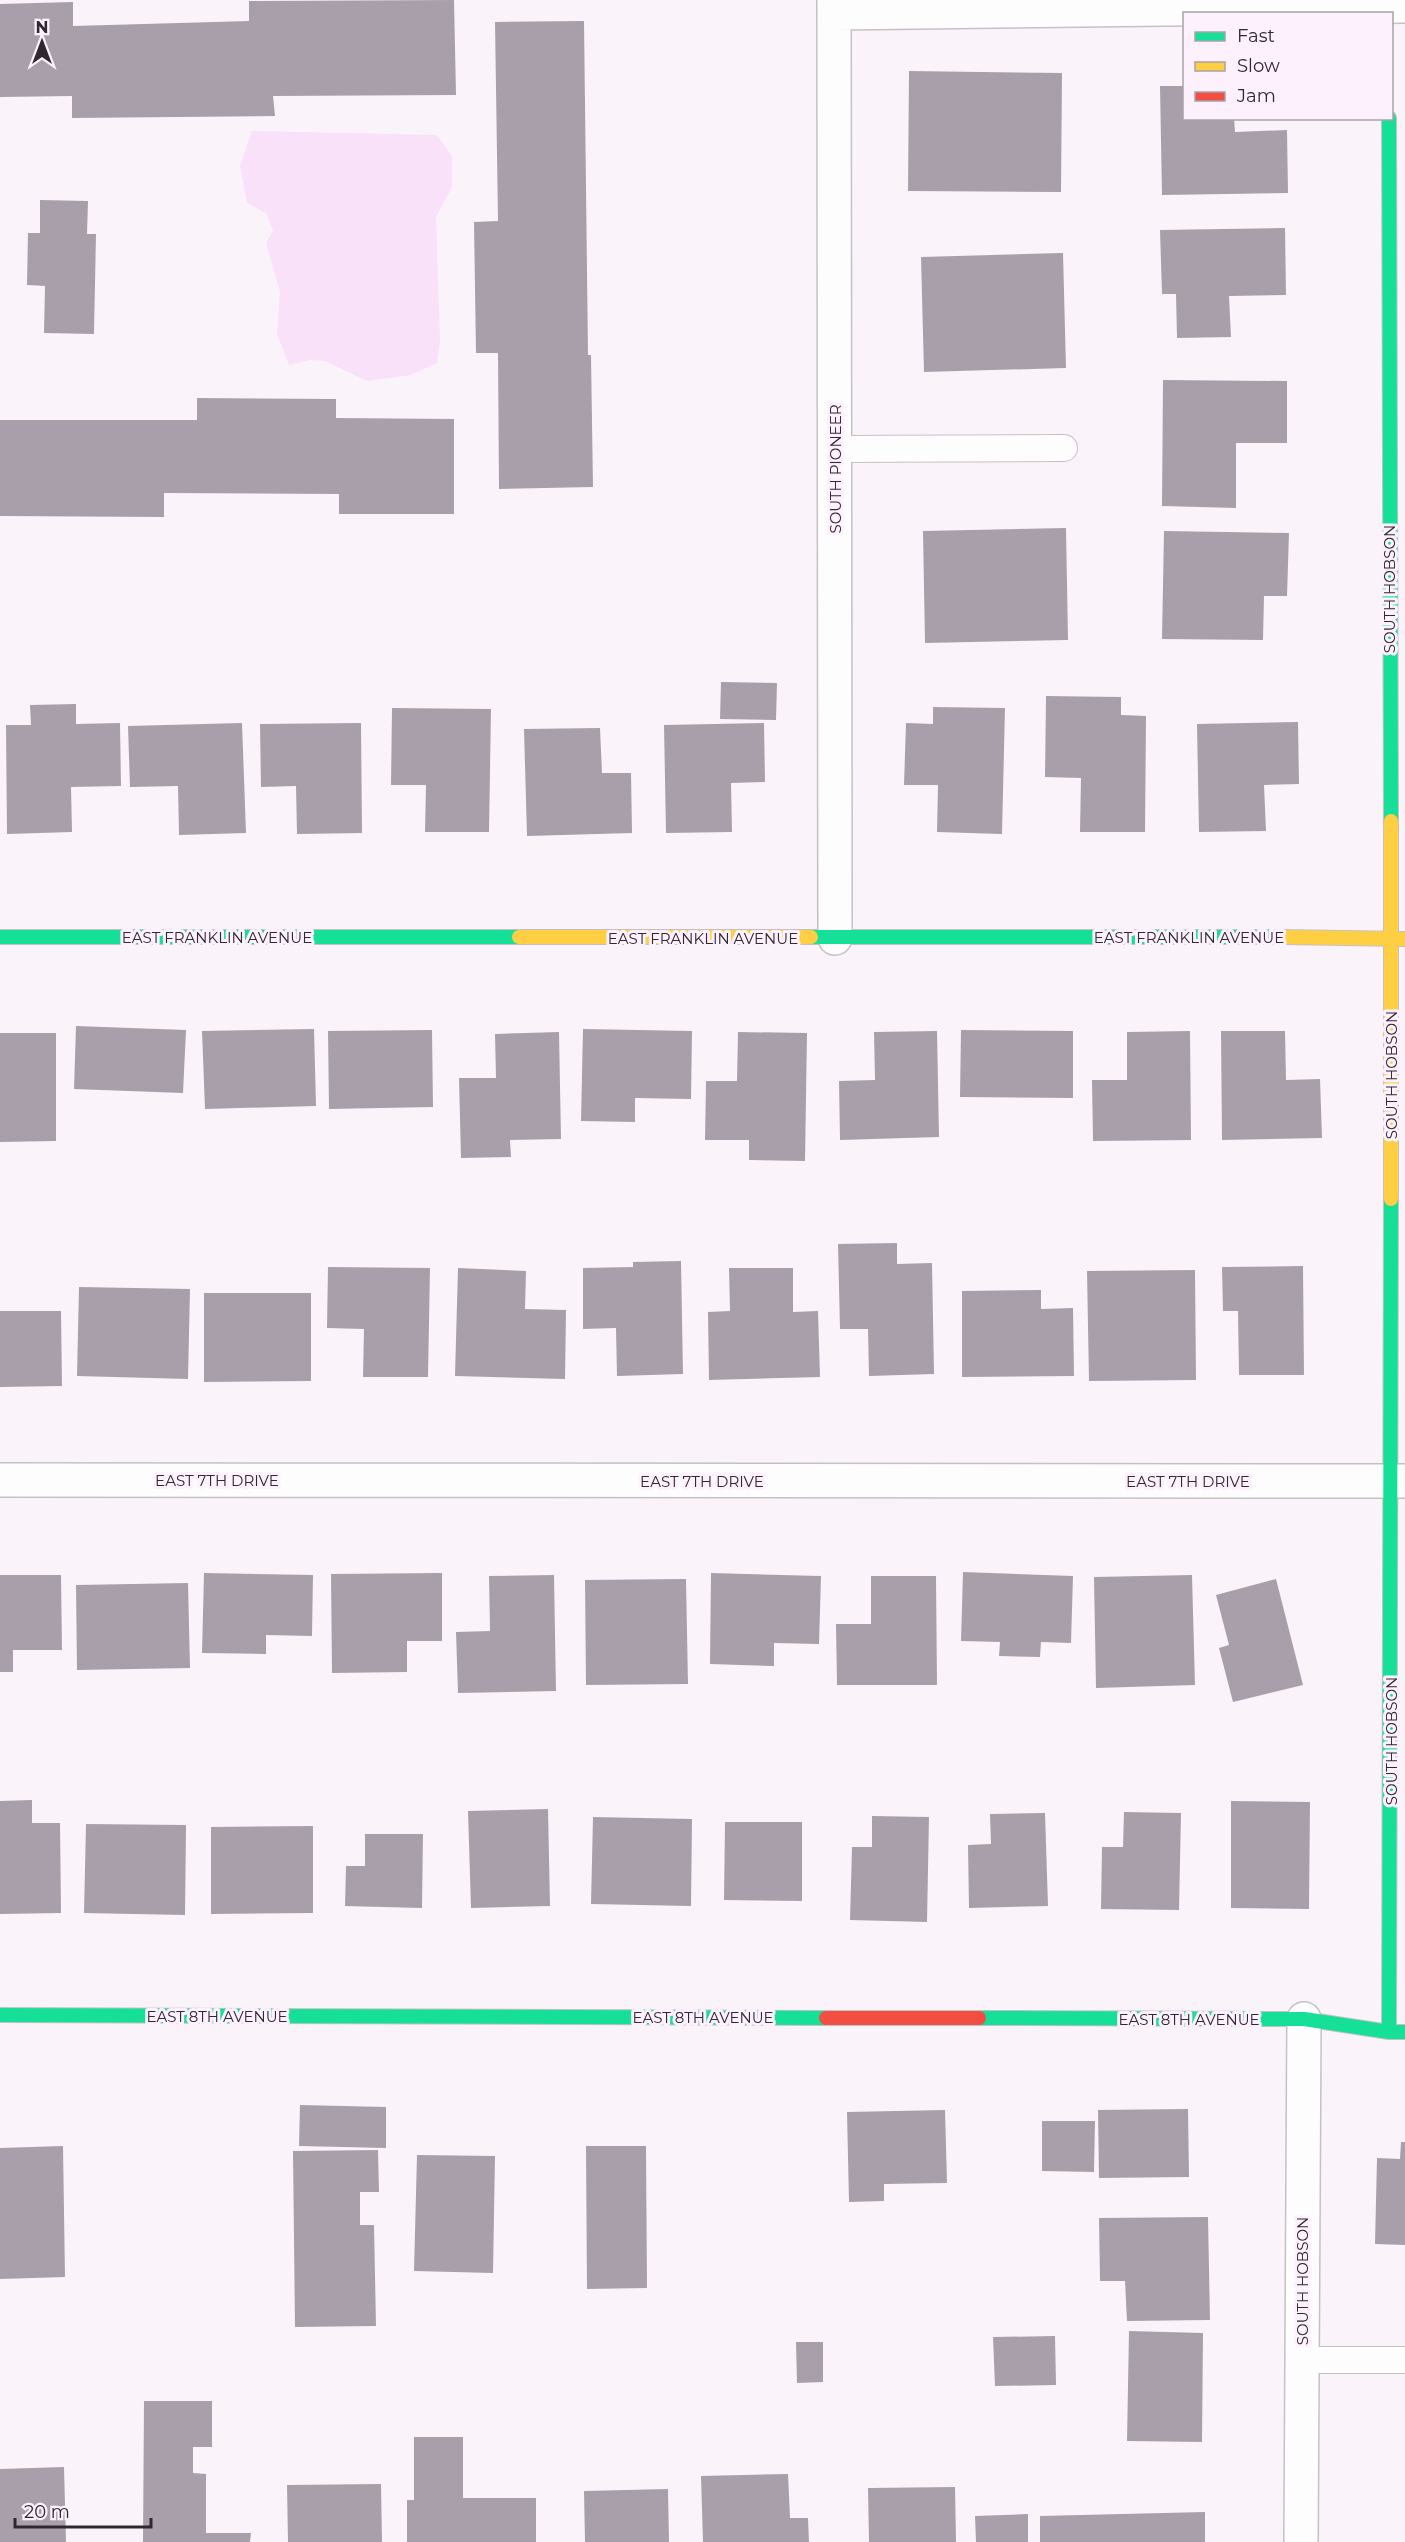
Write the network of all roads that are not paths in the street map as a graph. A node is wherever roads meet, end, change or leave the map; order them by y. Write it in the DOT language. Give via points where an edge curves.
graph roads {
  1 [pos="834,6"];
  2 [pos="1393,7"];
  3 [pos="1389,120"];
  4 [pos="1064,448"];
  5 [pos="835,449"];
  6 [pos="0,937"];
  7 [pos="1390,937"];
  8 [pos="835,938"];
  9 [pos="1405,939"];
  10 [pos="0,1480"];
  11 [pos="1399,1481"];
  12 [pos="0,2015"];
  13 [pos="1304,2019"];
  14 [pos="1389,2032"];
  15 [pos="1405,2032"];
  16 [pos="1302,2360"];
  17 [pos="1405,2360"];
  18 [pos="1301,2542"];
  1 -- 2 [label="street"];
  1 -- 5 [label="street, SOUTH PIONEER"];
  3 -- 7 [label="street, SOUTH HOBSON"];
  4 -- 5 [label="lane"];
  5 -- 8 [label="street, SOUTH PIONEER"];
  6 -- 8 [label="street, EAST FRANKLIN AVENUE"];
  7 -- 8 [label="street, EAST FRANKLIN AVENUE"];
  7 -- 9 [label="street, EAST FRANKLIN AVENUE"];
  7 -- 11 [label="street, SOUTH HOBSON"];
  10 -- 11 [label="street, EAST 7TH DRIVE"];
  11 -- 14 [label="street, SOUTH HOBSON"];
  12 -- 13 [label="street, EAST 8TH AVENUE"];
  13 -- 14 [label="street, EAST 8TH AVENUE"];
  13 -- 16 [label="street, SOUTH HOBSON"];
  14 -- 15 [label="street, EAST 8TH AVENUE"];
  16 -- 17 [label="lane"];
  16 -- 18 [label="street, SOUTH HOBSON"];
}
